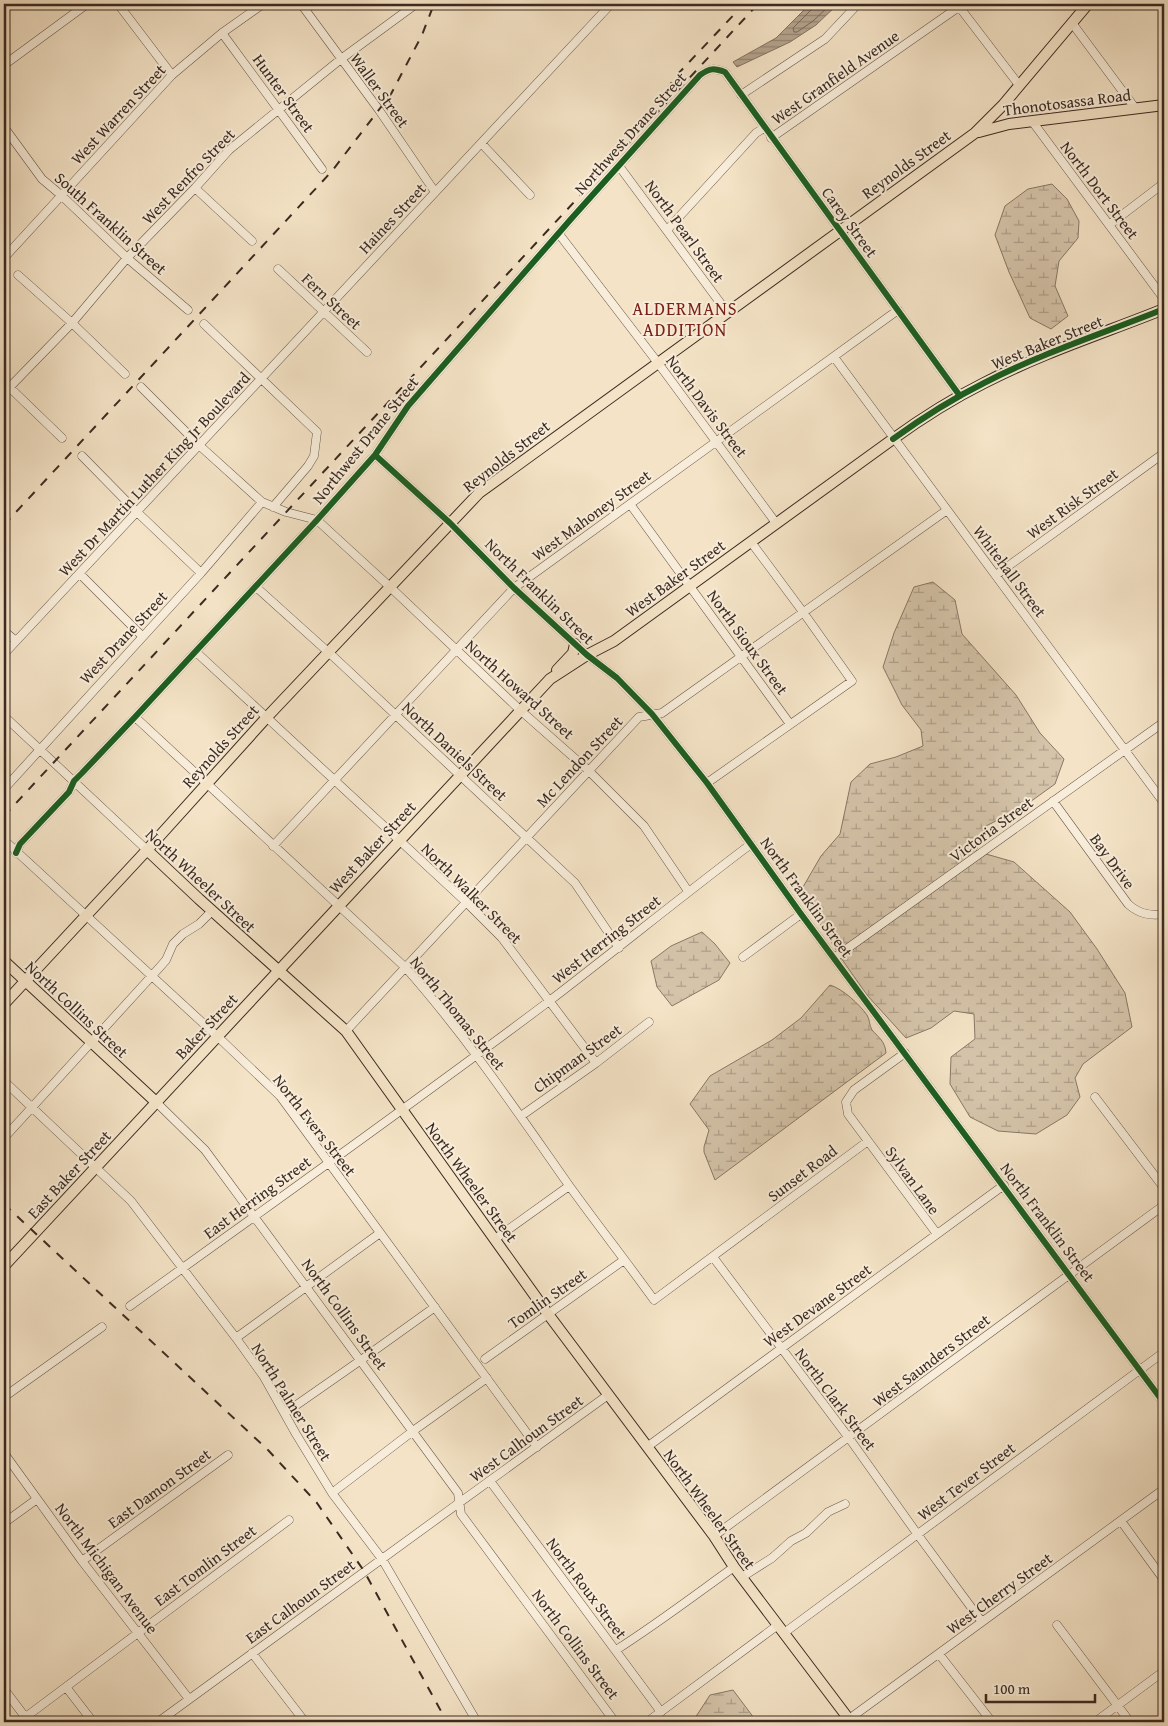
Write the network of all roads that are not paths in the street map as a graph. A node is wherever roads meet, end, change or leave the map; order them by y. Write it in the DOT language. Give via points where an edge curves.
graph roads {
  1 [pos="87,4"];
  2 [pos="118,4"];
  3 [pos="263,4"];
  4 [pos="301,4"];
  5 [pos="416,4"];
  6 [pos="612,4"];
  7 [pos="858,4"];
  8 [pos="1088,4"];
  9 [pos="960,5"];
  10 [pos="1072,23"];
  11 [pos="222,34"];
  12 [pos="342,59"];
  13 [pos="4,66"];
  14 [pos="715,68"];
  15 [pos="172,75"];
  16 [pos="1019,85"];
  17 [pos="741,95"];
  18 [pos="1003,104"];
  19 [pos="1164,105"];
  20 [pos="1135,108"];
  21 [pos="279,110"];
  22 [pos="1032,121"];
  23 [pos="1009,124"];
  24 [pos="4,127"];
  25 [pos="764,128"];
  26 [pos="975,133"];
  27 [pos="771,138"];
  28 [pos="482,144"];
  29 [pos="620,166"];
  30 [pos="322,169"];
  31 [pos="1164,183"];
  32 [pos="195,188"];
  33 [pos="435,192"];
  34 [pos="61,195"];
  35 [pos="530,195"];
  36 [pos="1109,225"];
  37 [pos="667,230"];
  38 [pos="840,231"];
  39 [pos="559,234"];
  40 [pos="252,241"];
  41 [pos="4,258"];
  42 [pos="127,258"];
  43 [pos="278,269"];
  44 [pos="18,275"];
  45 [pos="1164,299"];
  46 [pos="1164,309"];
  47 [pos="188,310"];
  48 [pos="898,310"];
  49 [pos="323,312"];
  50 [pos="727,312"];
  51 [pos="72,323"];
  52 [pos="204,324"];
  53 [pos="367,352"];
  54 [pos="834,357"];
  55 [pos="658,363"];
  56 [pos="125,374"];
  57 [pos="261,380"];
  58 [pos="5,388"];
  59 [pos="141,388"];
  60 [pos="960,396"];
  61 [pos="62,438"];
  62 [pos="893,438"];
  63 [pos="717,442"];
  64 [pos="200,446"];
  65 [pos="1164,453"];
  66 [pos="375,455"];
  67 [pos="82,456"];
  68 [pos="262,502"];
  69 [pos="630,504"];
  70 [pos="273,507"];
  71 [pos="947,510"];
  72 [pos="137,512"];
  73 [pos="317,520"];
  74 [pos="450,523"];
  75 [pos="776,523"];
  76 [pos="751,542"];
  77 [pos="201,572"];
  78 [pos="80,574"];
  79 [pos="996,575"];
  80 [pos="389,586"];
  81 [pos="690,586"];
  82 [pos="256,587"];
  83 [pos="514,588"];
  84 [pos="803,612"];
  85 [pos="4,630"];
  86 [pos="142,636"];
  87 [pos="16,641"];
  88 [pos="575,644"];
  89 [pos="455,649"];
  90 [pos="196,652"];
  91 [pos="328,652"];
  92 [pos="4,654"];
  93 [pos="587,655"];
  94 [pos="741,656"];
  95 [pos="550,679"];
  96 [pos="520,710"];
  97 [pos="395,714"];
  98 [pos="652,714"];
  99 [pos="4,716"];
  100 [pos="135,717"];
  101 [pos="267,717"];
  102 [pos="1164,722"];
  103 [pos="790,724"];
  104 [pos="40,749"];
  105 [pos="1125,750"];
  106 [pos="588,770"];
  107 [pos="460,775"];
  108 [pos="333,780"];
  109 [pos="74,781"];
  110 [pos="207,783"];
  111 [pos="707,783"];
  112 [pos="4,789"];
  113 [pos="1053,801"];
  114 [pos="1164,802"];
  115 [pos="526,836"];
  116 [pos="4,840"];
  117 [pos="399,840"];
  118 [pos="750,844"];
  119 [pos="273,846"];
  120 [pos="147,850"];
  121 [pos="16,853"];
  122 [pos="688,891"];
  123 [pos="466,902"];
  124 [pos="337,906"];
  125 [pos="212,911"];
  126 [pos="801,914"];
  127 [pos="1164,914"];
  128 [pos="86,916"];
  129 [pos="619,948"];
  130 [pos="743,956"];
  131 [pos="834,958"];
  132 [pos="4,961"];
  133 [pos="406,968"];
  134 [pos="278,971"];
  135 [pos="152,976"];
  136 [pos="26,981"];
  137 [pos="549,1001"];
  138 [pos="4,1004"];
  139 [pos="650,1022"];
  140 [pos="346,1032"];
  141 [pos="217,1036"];
  142 [pos="91,1042"];
  143 [pos="905,1053"];
  144 [pos="477,1054"];
  145 [pos="596,1063"];
  146 [pos="4,1081"];
  147 [pos="1095,1096"];
  148 [pos="156,1102"];
  149 [pos="31,1107"];
  150 [pos="401,1110"];
  151 [pos="521,1116"];
  152 [pos="4,1138"];
  153 [pos="868,1141"];
  154 [pos="329,1162"];
  155 [pos="95,1168"];
  156 [pos="1004,1185"];
  157 [pos="570,1186"];
  158 [pos="1164,1188"];
  159 [pos="1164,1205"];
  160 [pos="254,1215"];
  161 [pos="380,1233"];
  162 [pos="937,1234"];
  163 [pos="495,1239"];
  164 [pos="713,1257"];
  165 [pos="624,1260"];
  166 [pos="4,1266"];
  167 [pos="182,1269"];
  168 [pos="1070,1274"];
  169 [pos="307,1287"];
  170 [pos="654,1300"];
  171 [pos="130,1306"];
  172 [pos="434,1307"];
  173 [pos="548,1314"];
  174 [pos="102,1327"];
  175 [pos="236,1338"];
  176 [pos="782,1349"];
  177 [pos="1164,1352"];
  178 [pos="486,1359"];
  179 [pos="361,1360"];
  180 [pos="1140,1370"];
  181 [pos="487,1378"];
  182 [pos="608,1395"];
  183 [pos="4,1397"];
  184 [pos="1164,1403"];
  185 [pos="285,1412"];
  186 [pos="413,1431"];
  187 [pos="849,1438"];
  188 [pos="537,1447"];
  189 [pos="647,1447"];
  190 [pos="4,1453"];
  191 [pos="228,1455"];
  192 [pos="490,1481"];
  193 [pos="1164,1489"];
  194 [pos="332,1493"];
  195 [pos="37,1498"];
  196 [pos="460,1503"];
  197 [pos="845,1504"];
  198 [pos="289,1520"];
  199 [pos="1121,1521"];
  200 [pos="4,1523"];
  201 [pos="918,1535"];
  202 [pos="714,1536"];
  203 [pos="382,1559"];
  204 [pos="82,1561"];
  205 [pos="734,1567"];
  206 [pos="742,1577"];
  207 [pos="1164,1580"];
  208 [pos="982,1622"];
  209 [pos="1057,1625"];
  210 [pos="781,1629"];
  211 [pos="138,1632"];
  212 [pos="616,1650"];
  213 [pos="252,1652"];
  214 [pos="939,1654"];
  215 [pos="1164,1671"];
  216 [pos="66,1687"];
  217 [pos="4,1689"];
  218 [pos="189,1699"];
  219 [pos="1118,1706"];
  220 [pos="661,1712"];
  221 [pos="24,1721"];
  222 [pos="301,1721"];
  223 [pos="850,1721"];
  224 [pos="93,1722"];
  225 [pos="158,1722"];
  226 [pos="477,1722"];
  227 [pos="615,1722"];
  228 [pos="647,1722"];
  229 [pos="992,1722"];
  230 [pos="1095,1722"];
  231 [pos="1130,1722"];
  1 -- 13 [label="street"];
  2 -- 15 [label="street"];
  3 -- 11 [label="street, West Warren Street"];
  4 -- 12 [label="street, Waller Street"];
  5 -- 12 [label="street, West Renfro Street"];
  6 -- 28 [label="street"];
  7 -- 17 [label="street" via="825,38"];
  8 -- 10 [label="main road, Reynolds Street"];
  9 -- 16 [label="street"];
  9 -- 27 [label="street, West Granfield Avenue"];
  10 -- 16 [label="main road, Reynolds Street"];
  10 -- 20 [label="street"];
  11 -- 15 [label="street, West Warren Street"];
  11 -- 21 [label="street, Hunter Street"];
  12 -- 21 [label="street, West Renfro Street"];
  12 -- 33 [label="street, Waller Street"];
  14 -- 17 [label="street, Carey Street" via="725,72"];
  14 -- 29 [label="street, Northwest Drane Street" via="700,75"];
  15 -- 34 [label="street, West Warren Street"];
  16 -- 18 [label="main road, Reynolds Street"];
  17 -- 25 [label="street, Carey Street"];
  18 -- 23 [label="main road" via="1002,117"];
  18 -- 26 [label="main road, Reynolds Street"];
  19 -- 20 [label="main road, Thonotosassa Road"];
  20 -- 22 [label="main road, Thonotosassa Road"];
  21 -- 30 [label="street, Hunter Street"];
  21 -- 32 [label="street, West Renfro Street" via="229,150"];
  22 -- 23 [label="main road, Thonotosassa Road"];
  22 -- 36 [label="street, North Dort Street"];
  23 -- 26 [label="main road, Thonotosassa Road"];
  24 -- 34 [label="street, South Franklin Street" via="42,179"];
  25 -- 27 [label="street, Carey Street"];
  25 -- 37 [label="street, West Granfield Avenue" via="756,132"];
  26 -- 38 [label="main road, Reynolds Street"];
  27 -- 38 [label="street, Carey Street"];
  28 -- 33 [label="street, Haines Street"];
  28 -- 35 [label="street"];
  29 -- 37 [label="street, North Pearl Street"];
  29 -- 39 [label="street, Northwest Drane Street"];
  31 -- 36 [label="street"];
  32 -- 40 [label="street"];
  32 -- 42 [label="street, West Renfro Street"];
  33 -- 49 [label="street, Haines Street"];
  34 -- 41 [label="street, West Warren Street"];
  34 -- 42 [label="street, South Franklin Street"];
  36 -- 45 [label="street, North Dort Street"];
  37 -- 50 [label="street, North Pearl Street"];
  38 -- 48 [label="street, Carey Street"];
  38 -- 50 [label="main road, Reynolds Street"];
  39 -- 55 [label="street, North Davis Street"];
  39 -- 66 [label="street, Northwest Drane Street" via="408,406"];
  42 -- 47 [label="street, South Franklin Street"];
  42 -- 51 [label="street, West Renfro Street"];
  43 -- 49 [label="street, Fern Street"];
  44 -- 51 [label="street"];
  46 -- 60 [label="main road, West Baker Street" via="1032,361"];
  48 -- 54 [label="street, West Mahoney Street"];
  48 -- 60 [label="street, Carey Street"];
  49 -- 53 [label="street, Fern Street"];
  49 -- 57 [label="street, West Dr Martin Luther King Jr Boulevard"];
  50 -- 55 [label="main road, Reynolds Street"];
  51 -- 56 [label="street"];
  51 -- 58 [label="street, West Renfro Street"];
  52 -- 57 [label="street"];
  54 -- 62 [label="street, Whitehall Street"];
  54 -- 63 [label="street, West Mahoney Street"];
  55 -- 63 [label="street, North Davis Street"];
  55 -- 74 [label="main road, Reynolds Street" via="491,483"];
  57 -- 64 [label="street, West Dr Martin Luther King Jr Boulevard"];
  57 -- 70 [label="street" via="317,432 314,456"];
  58 -- 61 [label="street"];
  59 -- 64 [label="street"];
  60 -- 62 [label="main road, West Baker Street"];
  62 -- 71 [label="street, Whitehall Street"];
  62 -- 75 [label="main road, West Baker Street"];
  63 -- 69 [label="street, West Mahoney Street"];
  63 -- 75 [label="street, North Davis Street"];
  64 -- 68 [label="street"];
  64 -- 72 [label="street, West Dr Martin Luther King Jr Boulevard"];
  65 -- 79 [label="street, West Risk Street"];
  66 -- 73 [label="street, Northwest Drane Street"];
  66 -- 74 [label="street, North Franklin Street"];
  67 -- 72 [label="street"];
  68 -- 70 [label="street"];
  68 -- 77 [label="street, West Drane Street"];
  69 -- 81 [label="street, North Sioux Street"];
  69 -- 83 [label="street, West Mahoney Street"];
  70 -- 73 [label="street"];
  71 -- 79 [label="street, Whitehall Street"];
  71 -- 84 [label="street, Mc Lendon Street"];
  72 -- 77 [label="street"];
  72 -- 78 [label="street, West Dr Martin Luther King Jr Boulevard"];
  73 -- 80 [label="street, North Howard Street"];
  73 -- 82 [label="street, Northwest Drane Street"];
  74 -- 80 [label="main road, Reynolds Street"];
  74 -- 83 [label="street, North Franklin Street"];
  75 -- 76 [label="main road, West Baker Street"];
  76 -- 81 [label="main road, West Baker Street"];
  76 -- 84 [label="street"];
  77 -- 86 [label="street, West Drane Street"];
  78 -- 86 [label="street"];
  78 -- 87 [label="street, West Dr Martin Luther King Jr Boulevard"];
  79 -- 105 [label="street, Whitehall Street"];
  80 -- 89 [label="street, North Howard Street"];
  80 -- 91 [label="main road, Reynolds Street"];
  81 -- 93 [label="main road, West Baker Street" via="614,640"];
  81 -- 94 [label="street, North Sioux Street"];
  82 -- 90 [label="street, Northwest Drane Street"];
  82 -- 91 [label="street, North Daniels Street"];
  83 -- 88 [label="street, North Franklin Street"];
  83 -- 89 [label="street, West Mahoney Street"];
  84 -- 94 [label="street, Mc Lendon Street"];
  84 -- 103 [label="street" via="852,681"];
  85 -- 87 [label="street"];
  86 -- 104 [label="street, West Drane Street"];
  87 -- 92 [label="street, West Dr Martin Luther King Jr Boulevard"];
  88 -- 93 [label="street, North Franklin Street"];
  88 -- 95 [label="main road" via="573,653"];
  89 -- 96 [label="street, North Howard Street"];
  89 -- 97 [label="street, West Mahoney Street"];
  90 -- 100 [label="street, Northwest Drane Street"];
  90 -- 101 [label="street, North Walker Street"];
  91 -- 97 [label="street, North Daniels Street"];
  91 -- 101 [label="main road, Reynolds Street"];
  93 -- 95 [label="main road, West Baker Street"];
  93 -- 98 [label="street, North Franklin Street"];
  94 -- 98 [label="street, Mc Lendon Street" via="662,713"];
  94 -- 103 [label="street, North Sioux Street"];
  95 -- 96 [label="main road, West Baker Street"];
  96 -- 106 [label="street, North Howard Street"];
  96 -- 107 [label="main road, West Baker Street"];
  97 -- 107 [label="street, North Daniels Street"];
  97 -- 108 [label="street, West Mahoney Street"];
  98 -- 106 [label="street, Mc Lendon Street" via="639,717"];
  98 -- 111 [label="street, North Franklin Street"];
  99 -- 104 [label="street, North Wheeler Street"];
  100 -- 109 [label="street, Northwest Drane Street"];
  100 -- 110 [label="street, North Thomas Street"];
  101 -- 108 [label="street, North Walker Street"];
  101 -- 110 [label="main road, Reynolds Street"];
  102 -- 105 [label="street, Victoria Street"];
  103 -- 111 [label="street"];
  104 -- 109 [label="street, North Wheeler Street"];
  104 -- 112 [label="street, West Drane Street"];
  105 -- 113 [label="street, Victoria Street"];
  105 -- 114 [label="street, Whitehall Street"];
  106 -- 115 [label="street, Mc Lendon Street"];
  106 -- 122 [label="street, North Howard Street" via="644,826"];
  107 -- 115 [label="street, North Daniels Street"];
  107 -- 117 [label="main road, West Baker Street"];
  108 -- 117 [label="street, North Walker Street"];
  108 -- 119 [label="street, West Mahoney Street"];
  109 -- 120 [label="street, North Wheeler Street"];
  109 -- 121 [label="street, Northwest Drane Street" via="69,792 20,844"];
  110 -- 119 [label="street, North Thomas Street"];
  110 -- 120 [label="main road, Reynolds Street"];
  111 -- 118 [label="street, North Franklin Street"];
  113 -- 127 [label="street, Bay Drive" via="1128,904 1148,915"];
  113 -- 131 [label="street, Victoria Street"];
  115 -- 123 [label="street, Mc Lendon Street"];
  115 -- 129 [label="street, North Daniels Street" via="575,883"];
  116 -- 121 [label="street, North Evers Street"];
  117 -- 123 [label="street, North Walker Street"];
  117 -- 124 [label="main road, West Baker Street"];
  118 -- 122 [label="street, West Herring Street"];
  118 -- 126 [label="street, North Franklin Street"];
  119 -- 124 [label="street, North Thomas Street"];
  120 -- 125 [label="main road, North Wheeler Street"];
  120 -- 128 [label="main road, Reynolds Street"];
  121 -- 128 [label="street, North Evers Street"];
  122 -- 129 [label="street, West Herring Street"];
  123 -- 133 [label="street, Mc Lendon Street"];
  123 -- 137 [label="street, North Walker Street" via="502,938"];
  124 -- 133 [label="street, North Thomas Street"];
  124 -- 134 [label="main road, West Baker Street"];
  125 -- 134 [label="main road, North Wheeler Street"];
  125 -- 135 [label="street" via="173,944 166,960"];
  126 -- 130 [label="street"];
  126 -- 131 [label="street, North Franklin Street"];
  128 -- 135 [label="street, North Evers Street"];
  128 -- 136 [label="main road, Reynolds Street"];
  129 -- 137 [label="street, West Herring Street"];
  131 -- 143 [label="street, North Franklin Street"];
  132 -- 136 [label="main road, North Collins Street"];
  133 -- 140 [label="street, Mc Lendon Street"];
  133 -- 144 [label="street, North Thomas Street"];
  134 -- 140 [label="main road, North Wheeler Street"];
  134 -- 141 [label="main road, Baker Street"];
  135 -- 141 [label="street, North Evers Street"];
  135 -- 142 [label="street"];
  136 -- 138 [label="main road, Reynolds Street"];
  136 -- 142 [label="main road, North Collins Street"];
  137 -- 144 [label="street, West Herring Street"];
  137 -- 145 [label="street, North Walker Street"];
  139 -- 145 [label="street, Chipman Street"];
  140 -- 150 [label="main road, North Wheeler Street"];
  141 -- 148 [label="main road, Baker Street"];
  141 -- 154 [label="street, North Evers Street" via="280,1096"];
  142 -- 148 [label="main road, North Collins Street"];
  142 -- 149 [label="street"];
  143 -- 153 [label="street" via="854,1090 846,1102 848,1114"];
  143 -- 156 [label="street, North Franklin Street"];
  144 -- 150 [label="street, West Herring Street"];
  144 -- 151 [label="street, North Thomas Street"];
  145 -- 151 [label="street, Chipman Street"];
  146 -- 149 [label="street, North Palmer Street"];
  147 -- 158 [label="street"];
  148 -- 155 [label="main road, East Baker Street"];
  148 -- 160 [label="street, North Collins Street" via="206,1150"];
  149 -- 152 [label="street"];
  149 -- 155 [label="street, North Palmer Street"];
  150 -- 154 [label="street, East Herring Street"];
  150 -- 163 [label="main road, North Wheeler Street"];
  151 -- 157 [label="street, North Thomas Street"];
  153 -- 162 [label="street, Sylvan Lane"];
  153 -- 164 [label="street, Sunset Road"];
  154 -- 160 [label="street, East Herring Street"];
  154 -- 161 [label="street, North Evers Street"];
  155 -- 166 [label="main road, East Baker Street"];
  155 -- 167 [label="street, North Palmer Street" via="131,1202"];
  156 -- 162 [label="street, West Devane Street"];
  156 -- 168 [label="street, North Franklin Street"];
  157 -- 163 [label="street"];
  157 -- 165 [label="street, North Thomas Street"];
  159 -- 168 [label="street, West Saunders Street"];
  160 -- 167 [label="street, East Herring Street"];
  160 -- 169 [label="street, North Collins Street"];
  161 -- 169 [label="street"];
  161 -- 172 [label="street, North Evers Street"];
  162 -- 176 [label="street, West Devane Street"];
  163 -- 173 [label="main road, North Wheeler Street"];
  164 -- 170 [label="street, Sunset Road"];
  164 -- 176 [label="street, North Clark Street"];
  165 -- 170 [label="street, North Thomas Street"];
  165 -- 173 [label="street, Tomlin Street"];
  167 -- 171 [label="street, East Herring Street"];
  167 -- 175 [label="street, North Palmer Street"];
  168 -- 180 [label="street, North Franklin Street"];
  168 -- 187 [label="street, West Saunders Street"];
  169 -- 175 [label="street"];
  169 -- 179 [label="street, North Collins Street"];
  172 -- 179 [label="street"];
  172 -- 181 [label="street, North Evers Street"];
  173 -- 178 [label="street, Tomlin Street"];
  173 -- 182 [label="main road, North Wheeler Street"];
  174 -- 183 [label="street"];
  175 -- 185 [label="street, North Palmer Street"];
  176 -- 187 [label="street, North Clark Street"];
  176 -- 189 [label="street, West Devane Street"];
  177 -- 180 [label="street, West Tever Street"];
  179 -- 185 [label="street"];
  179 -- 186 [label="street, North Collins Street"];
  180 -- 184 [label="street, North Franklin Street"];
  180 -- 201 [label="street, West Tever Street"];
  181 -- 186 [label="street"];
  181 -- 188 [label="street, North Evers Street"];
  182 -- 188 [label="street, West Calhoun Street"];
  182 -- 189 [label="main road, North Wheeler Street"];
  185 -- 194 [label="street, North Palmer Street"];
  186 -- 194 [label="street"];
  186 -- 196 [label="street, North Collins Street" via="458,1494"];
  187 -- 201 [label="street, North Clark Street"];
  187 -- 202 [label="street, West Saunders Street"];
  188 -- 192 [label="street, West Calhoun Street"];
  189 -- 202 [label="main road, North Wheeler Street"];
  190 -- 195 [label="street, North Michigan Avenue"];
  191 -- 204 [label="street, East Damon Street"];
  192 -- 196 [label="street, West Calhoun Street"];
  192 -- 212 [label="street, North Roux Street"];
  193 -- 199 [label="street, West Cherry Street"];
  194 -- 203 [label="street, North Palmer Street"];
  195 -- 200 [label="street"];
  195 -- 204 [label="street, North Michigan Avenue"];
  196 -- 203 [label="street, East Calhoun Street"];
  196 -- 227 [label="street, North Collins Street" via="461,1514"];
  197 -- 206 [label="street" via="828,1512 806,1533"];
  198 -- 211 [label="street, East Tomlin Street"];
  199 -- 207 [label="street"];
  199 -- 208 [label="street, West Cherry Street"];
  201 -- 208 [label="street, North Clark Street"];
  201 -- 210 [label="street, West Tever Street"];
  202 -- 205 [label="main road, North Wheeler Street"];
  203 -- 213 [label="street, East Calhoun Street"];
  203 -- 226 [label="street, North Palmer Street"];
  204 -- 211 [label="street, North Michigan Avenue"];
  205 -- 206 [label="main road, North Wheeler Street"];
  205 -- 212 [label="street"];
  206 -- 210 [label="main road, North Wheeler Street"];
  208 -- 214 [label="street, West Cherry Street"];
  209 -- 219 [label="street"];
  210 -- 220 [label="street, West Tever Street"];
  210 -- 223 [label="main road, North Wheeler Street"];
  211 -- 216 [label="street, East Tomlin Street"];
  211 -- 218 [label="street, North Michigan Avenue"];
  212 -- 220 [label="street, North Roux Street"];
  213 -- 218 [label="street, East Calhoun Street"];
  213 -- 222 [label="street"];
  214 -- 223 [label="street, West Cherry Street"];
  214 -- 229 [label="street"];
  215 -- 219 [label="street"];
  216 -- 221 [label="street, East Tomlin Street"];
  216 -- 224 [label="street"];
  217 -- 221 [label="street"];
  218 -- 225 [label="street, East Calhoun Street"];
  219 -- 230 [label="street"];
  219 -- 231 [label="street"];
  220 -- 228 [label="street, West Tever Street"];
}
